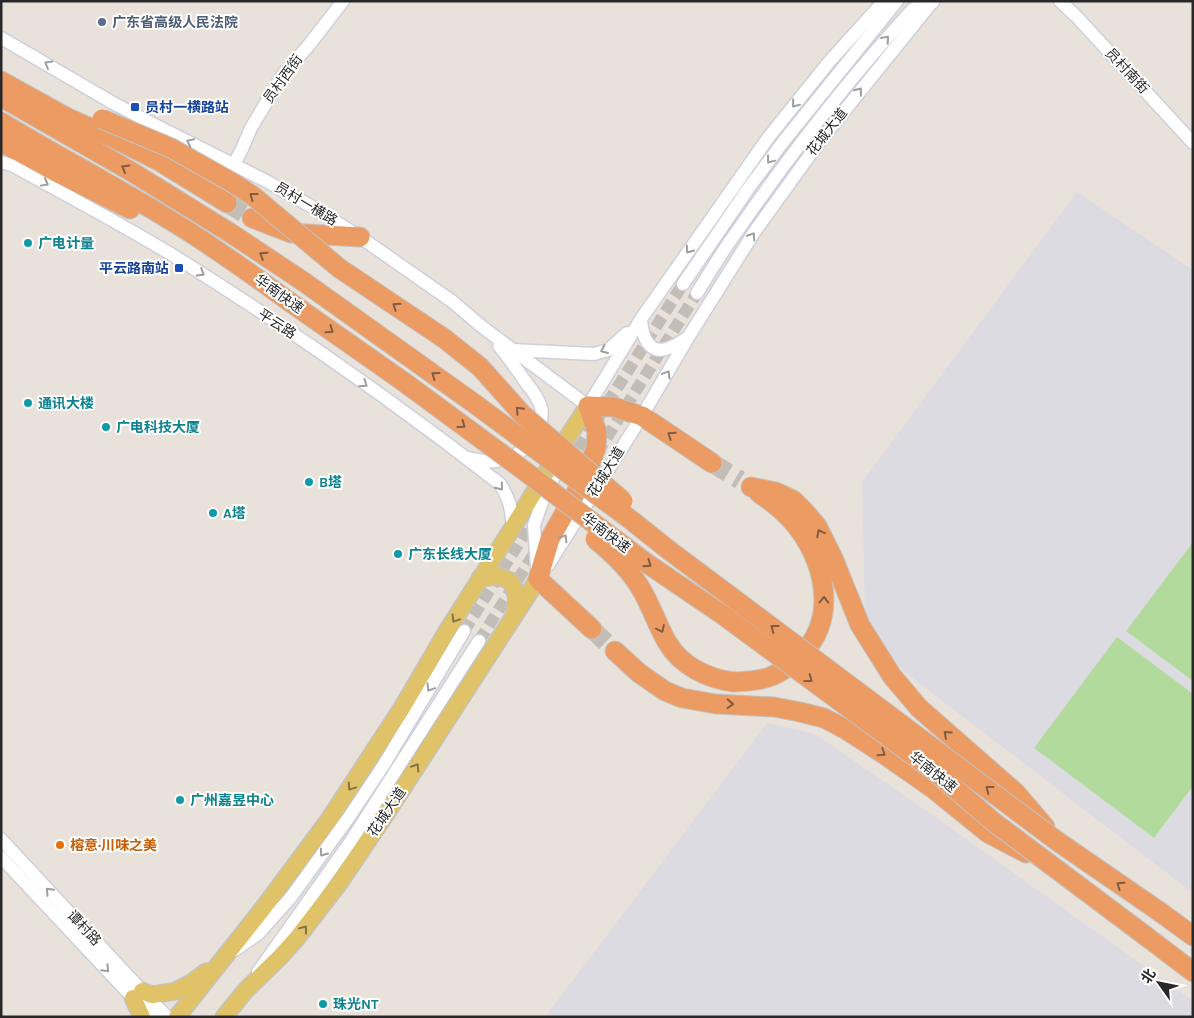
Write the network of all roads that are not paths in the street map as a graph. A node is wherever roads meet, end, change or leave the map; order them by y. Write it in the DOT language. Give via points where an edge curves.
graph roads {
  1 [pos="343,1"];
  2 [pos="884,1"];
  3 [pos="897,1"];
  4 [pos="1060,1"];
  5 [pos="932,2"];
  6 [pos="1,38"];
  7 [pos="1,68"];
  8 [pos="1,81"];
  9 [pos="1,97"];
  10 [pos="1,122"];
  11 [pos="1,142"];
  12 [pos="1193,142"];
  13 [pos="1,162"];
  14 [pos="234,164"];
  15 [pos="228,203"];
  16 [pos="252,218"];
  17 [pos="360,238"];
  18 [pos="683,284"];
  19 [pos="697,293"];
  20 [pos="290,302"];
  21 [pos="641,319"];
  22 [pos="481,326"];
  23 [pos="689,336"];
  24 [pos="513,350"];
  25 [pos="588,406"];
  26 [pos="642,416"];
  27 [pos="467,458"];
  28 [pos="712,463"];
  29 [pos="514,464"];
  30 [pos="513,527"];
  31 [pos="480,578"];
  32 [pos="538,579"];
  33 [pos="712,582"];
  34 [pos="513,616"];
  35 [pos="592,629"];
  36 [pos="464,631"];
  37 [pos="479,641"];
  38 [pos="615,651"];
  39 [pos="1,839"];
  40 [pos="1057,841"];
  41 [pos="1,857"];
  42 [pos="1051,866"];
  43 [pos="1193,936"];
  44 [pos="223,959"];
  45 [pos="1193,972"];
  46 [pos="246,990"];
  47 [pos="137,994"];
  48 [pos="142,1017"];
  49 [pos="151,1017"];
  50 [pos="167,1017"];
  51 [pos="177,1017"];
  52 [pos="224,1017"];
  53 [pos="231,1017"];
  1 -- 14 [label="street, 员村西街" via="282,76"];
  2 -- 21 [label="street, 花城大道, one-way" via="829,62 768,138"];
  3 -- 18 [label="street, 花城大道, one-way" via="783,142"];
  4 -- 12 [label="street, 员村南街"];
  19 -- 5 [label="street, 花城大道, one-way" via="768,187 848,83 912,10 924,2"];
  23 -- 5 [label="street, 花城大道, one-way" via="755,231 820,141"];
  14 -- 6 [label="street, 员村一横路, one-way" via="149,122"];
  33 -- 7 [label="highway, one-way, bridge" via="524,415 480,367 446,339 339,268 253,196 172,148 63,102"];
  8 -- 15 [label="highway" via="68,118 159,161"];
  33 -- 9 [label="highway, 华南快速, one-way, bridge" via="475,404 304,282 132,172"];
  10 -- 20 [label="highway, 华南快速" via="201,239"];
  11 -- 20 [label="highway" via="208,249"];
  13 -- 27 [label="street, 平云路, one-way" via="12,165 173,256 309,345"];
  14 -- 17 [label="street, 员村一横路" via="294,196"];
  16 -- 17 [label="highway" via="291,233"];
  17 -- 22 [label="street, 员村一横路" via="453,302"];
  20 -- 29 [label="highway, 华南快速, one-way, bridge"];
  21 -- 23 [label="street" via="642,333 650,346 656,349 671,348"];
  21 -- 24 [label="street, one-way" via="608,350 594,354"];
  21 -- 25 [label="street, 花城大道"];
  22 -- 24 [label="street, 员村一横路"];
  22 -- 27 [label="street" via="512,361 537,397 542,420 531,441 516,455 492,462"];
  26 -- 23 [label="street, 花城大道, one-way"];
  24 -- 25 [label="street, 员村一横路"];
  25 -- 26 [label="highway" via="614,407"];
  25 -- 30 [label="main road, 花城大道"];
  25 -- 32 [label="street" via="584,425 549,486 534,525"];
  25 -- 32 [label="highway" via="597,432 596,448 586,475 550,539"];
  28 -- 26 [label="highway, one-way"];
  32 -- 26 [label="street, 花城大道, one-way"];
  27 -- 30 [label="street, 平云路, one-way" via="500,484 511,504"];
  29 -- 40 [label="highway, bridge" via="541,493 612,554 637,582 678,656 720,681 755,681 772,677 809,647 817,632 825,597 818,566 806,541 778,507 745,483 793,500 817,526 860,625 892,676 919,708 1016,793"];
  29 -- 42 [label="highway, 华南快速, one-way, bridge" via="933,770 994,823"];
  30 -- 31 [label="main road, 花城大道"];
  31 -- 34 [label="main road" via="499,576 510,581 516,593"];
  31 -- 44 [label="main road, 花城大道, one-way" via="402,708 328,821"];
  32 -- 34 [label="main road, 花城大道"];
  32 -- 35 [label="highway"];
  40 -- 33 [label="highway, 华南快速, one-way, bridge"];
  46 -- 34 [label="main road, 花城大道, one-way" via="297,938 340,882"];
  36 -- 44 [label="street, 花城大道, one-way" via="383,766 303,881 259,932"];
  37 -- 46 [label="street, 花城大道" via="351,842"];
  38 -- 42 [label="highway, one-way, bridge" via="664,691 682,698 716,704 774,707 824,718 885,755 988,833"];
  47 -- 39 [label="street, 谭村路, one-way"];
  43 -- 40 [label="highway, 华南快速, one-way, bridge"];
  41 -- 47 [label="street, 谭村路, one-way"];
  42 -- 45 [label="highway, 华南快速, bridge"];
  44 -- 47 [label="main road" via="176,991"];
  44 -- 51 [label="main road, 花城大道"];
  46 -- 52 [label="main road, 花城大道"];
  46 -- 53 [label="main road"];
  47 -- 48 [label="main road"];
  47 -- 49 [label="street, 谭村路"];
  47 -- 50 [label="street, 谭村路"];
}
